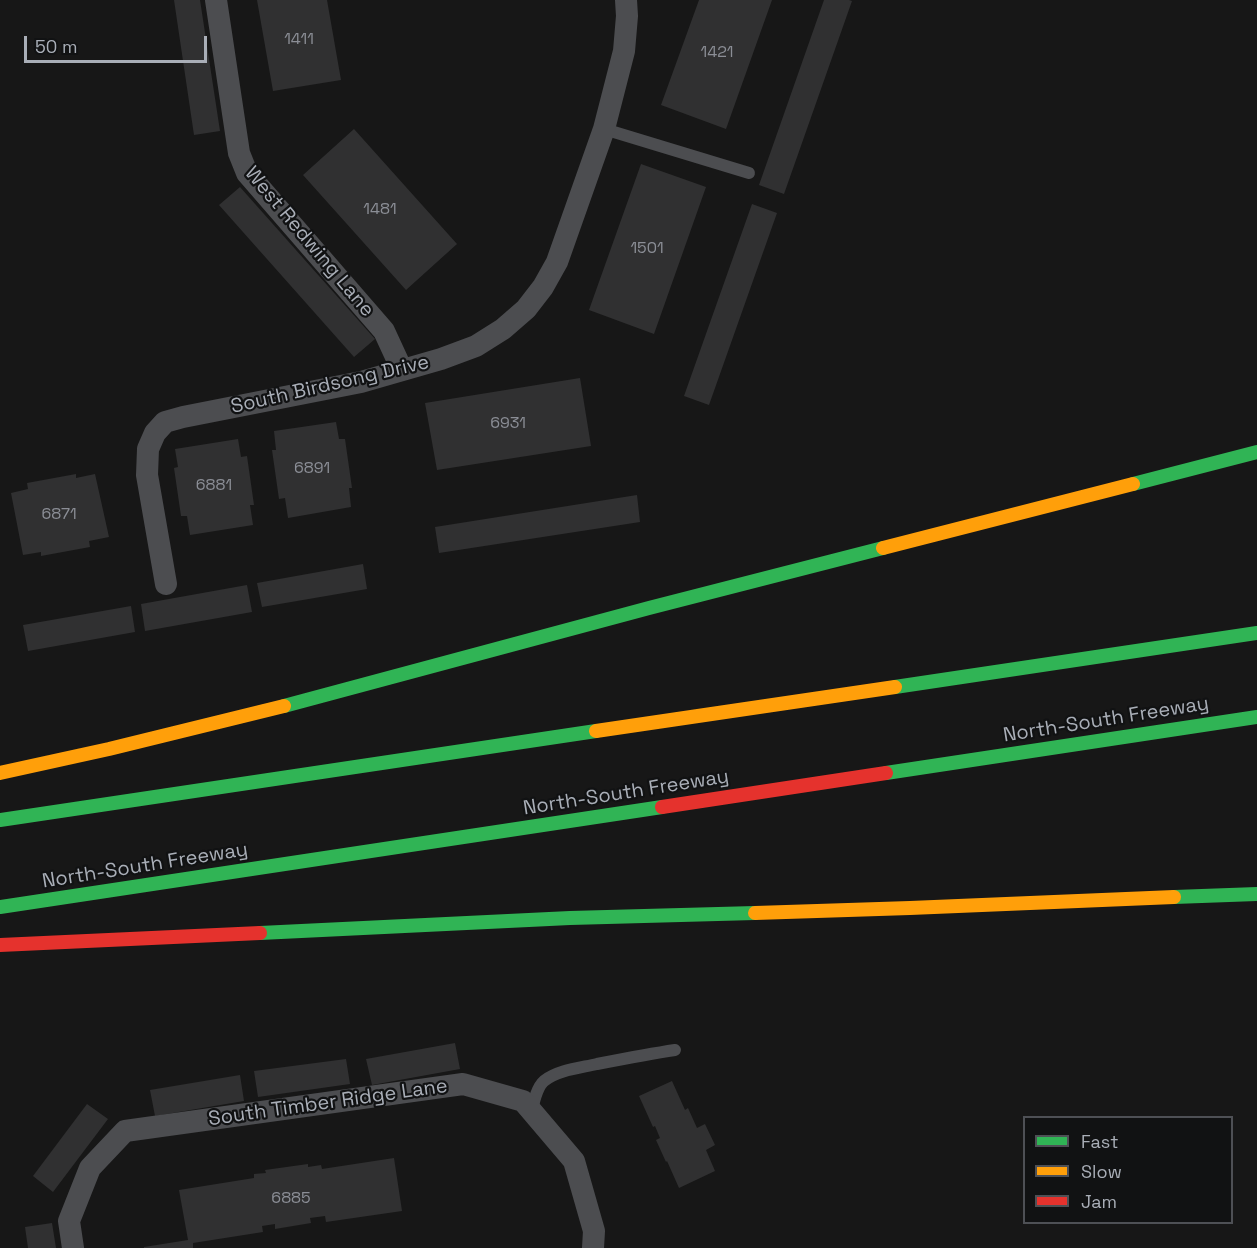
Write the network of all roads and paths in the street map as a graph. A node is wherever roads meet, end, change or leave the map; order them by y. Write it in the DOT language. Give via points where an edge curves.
graph roads {
  1 [pos="216,0"];
  2 [pos="626,0"];
  3 [pos="604,129"];
  4 [pos="749,173"];
  5 [pos="402,370"];
  6 [pos="1257,452"];
  7 [pos="166,584"];
  8 [pos="1257,633"];
  9 [pos="1257,717"];
  10 [pos="0,774"];
  11 [pos="0,820"];
  12 [pos="1257,894"];
  13 [pos="0,907"];
  14 [pos="0,945"];
  15 [pos="675,1050"];
  16 [pos="532,1110"];
  17 [pos="73,1248"];
  18 [pos="593,1248"];
  1 -- 5 [label="street, West Redwing Lane" via="239,153 247,173 384,331"];
  2 -- 3 [label="street, South Birdsong Drive" via="624,51"];
  3 -- 4 [label="lane"];
  3 -- 5 [label="street, South Birdsong Drive" via="557,262 526,309 477,346"];
  5 -- 7 [label="street, South Birdsong Drive" via="165,422 154,433 148,449 147,475"];
  6 -- 10 [label="highway" via="334,693"];
  8 -- 11 [label="highway"];
  9 -- 13 [label="highway, North-South Freeway"];
  12 -- 14 [label="highway" via="570,918"];
  15 -- 16 [label="lane" via="556,1074 542,1082"];
  16 -- 17 [label="street, South Timber Ridge Lane" via="523,1101 463,1084 125,1131 90,1168 69,1221"];
  16 -- 18 [label="street, South Timber Ridge Lane" via="573,1161 594,1231"];
}
